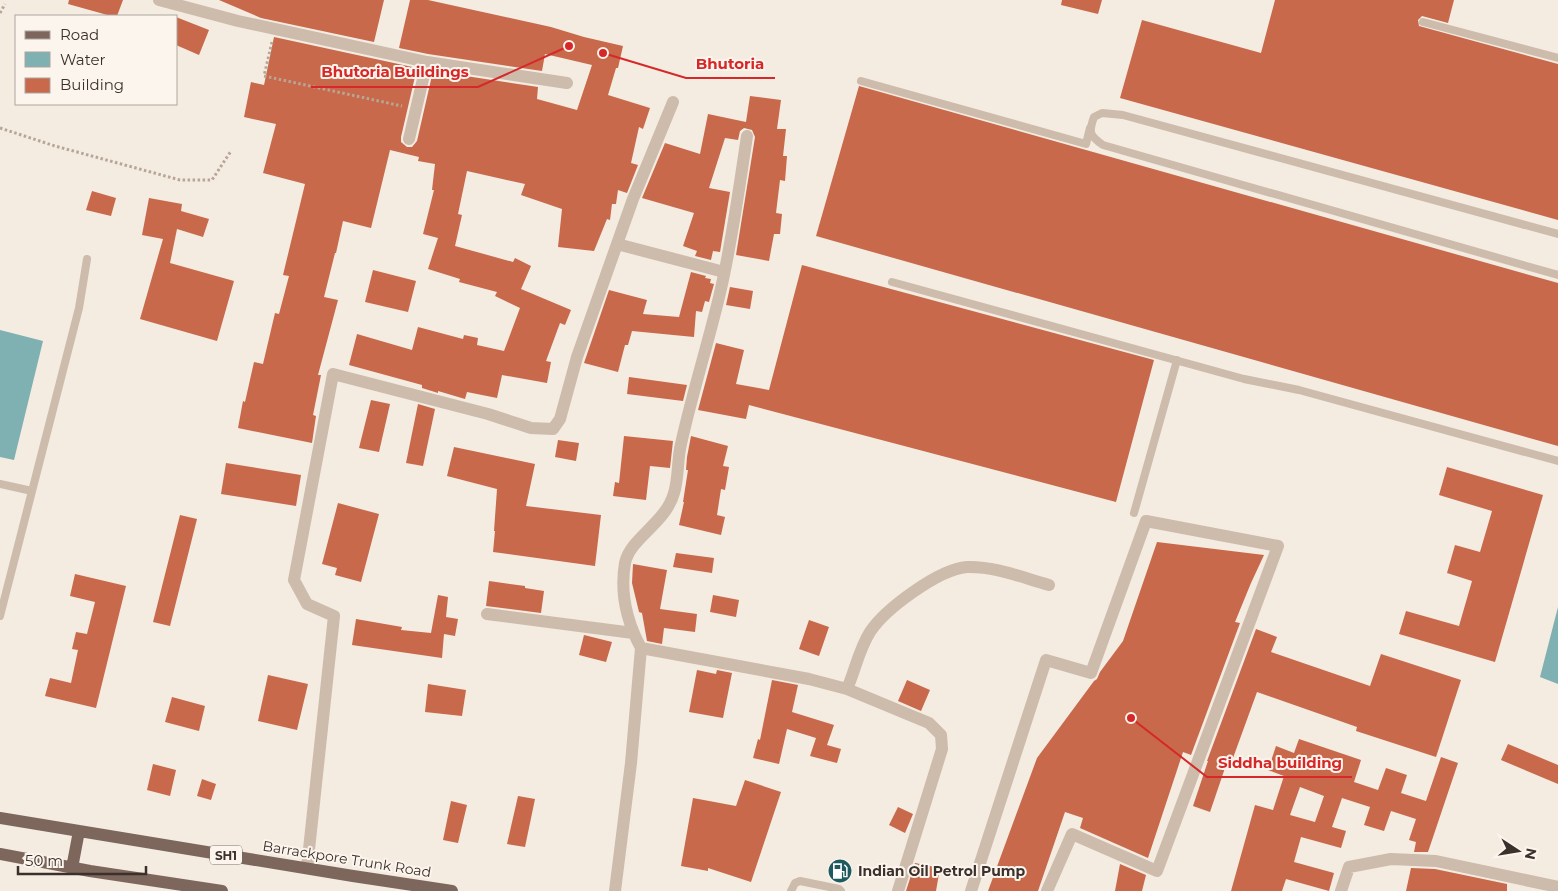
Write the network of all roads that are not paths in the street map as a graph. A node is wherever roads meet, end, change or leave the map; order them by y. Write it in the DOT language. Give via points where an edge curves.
graph roads {
  1 [pos="159,0"];
  2 [pos="1424,22"];
  3 [pos="1558,58"];
  4 [pos="427,62"];
  5 [pos="861,81"];
  6 [pos="567,83"];
  7 [pos="672,102"];
  8 [pos="1090,128"];
  9 [pos="748,136"];
  10 [pos="409,139"];
  11 [pos="1558,234"];
  12 [pos="617,244"];
  13 [pos="87,259"];
  14 [pos="724,272"];
  15 [pos="1558,275"];
  16 [pos="892,282"];
  17 [pos="1177,360"];
  18 [pos="1558,461"];
  19 [pos="0,484"];
  20 [pos="32,492"];
  21 [pos="1134,513"];
  22 [pos="1049,585"];
  23 [pos="487,614"];
  24 [pos="0,616"];
  25 [pos="633,633"];
  26 [pos="641,648"];
  27 [pos="847,689"];
  28 [pos="0,818"];
  29 [pos="80,831"];
  30 [pos="0,854"];
  31 [pos="72,868"];
  32 [pos="307,868"];
  33 [pos="159,886"];
  34 [pos="1558,887"];
  35 [pos="222,891"];
  36 [pos="452,891"];
  37 [pos="615,891"];
  38 [pos="791,891"];
  39 [pos="841,891"];
  40 [pos="898,891"];
  41 [pos="971,891"];
  42 [pos="1047,891"];
  43 [pos="1341,891"];
  1 -- 4 [label="street"];
  2 -- 3 [label="lane"];
  4 -- 6 [label="street"];
  4 -- 10 [label="street"];
  5 -- 8 [label="lane" via="1086,144"];
  7 -- 12 [label="street"];
  8 -- 11 [label="lane" via="1094,117 1102,113 1123,115"];
  8 -- 15 [label="lane" via="1093,138 1104,145"];
  9 -- 14 [label="street"];
  12 -- 14 [label="street"];
  12 -- 32 [label="street" via="576,357 560,419 553,429 531,428 333,374 294,580 306,604 334,616"];
  13 -- 20 [label="lane" via="79,308"];
  14 -- 25 [label="street" via="680,446 678,478 671,505 629,552 625,563 626,605"];
  16 -- 17 [label="lane"];
  17 -- 18 [label="lane"];
  17 -- 21 [label="lane"];
  19 -- 20 [label="lane"];
  20 -- 24 [label="lane"];
  22 -- 27 [label="street" via="990,569 966,567 932,580 882,616 869,633"];
  23 -- 25 [label="street"];
  25 -- 26 [label="street"];
  26 -- 27 [label="street"];
  26 -- 37 [label="street"];
  27 -- 40 [label="street" via="929,723 941,736 942,749"];
  28 -- 29 [label="main road, Barrackpore Trunk Road / SH1"];
  29 -- 31 [label="main road"];
  29 -- 32 [label="main road, Barrackpore Trunk Road / SH1"];
  30 -- 31 [label="main road"];
  31 -- 33 [label="main road"];
  32 -- 36 [label="main road, Barrackpore Trunk Road / SH1"];
  33 -- 35 [label="main road"];
  34 -- 43 [label="street" via="1436,862 1391,858 1349,868"];
  38 -- 39 [label="lane" via="800,881"];
  41 -- 42 [label="street" via="1046,660 1091,673 1146,521 1278,546 1157,871 1072,834"];
}
